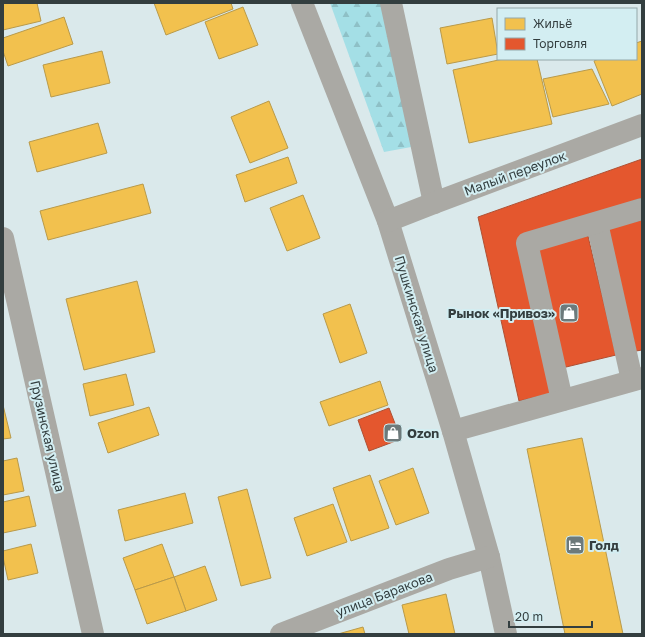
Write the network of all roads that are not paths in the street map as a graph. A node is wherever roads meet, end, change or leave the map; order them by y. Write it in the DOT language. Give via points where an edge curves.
graph roads {
  1 [pos="302,3"];
  2 [pos="391,3"];
  3 [pos="642,125"];
  4 [pos="434,203"];
  5 [pos="642,209"];
  6 [pos="388,221"];
  7 [pos="597,223"];
  8 [pos="3,238"];
  9 [pos="637,379"];
  10 [pos="562,400"];
  11 [pos="453,431"];
  12 [pos="489,557"];
  13 [pos="93,634"];
  14 [pos="281,634"];
  15 [pos="506,634"];
  1 -- 6 [label="street, Пушкинская улица"];
  2 -- 4 [label="street"];
  3 -- 4 [label="street, Малый переулок"];
  4 -- 6 [label="street, Малый переулок"];
  5 -- 7 [label="street"];
  6 -- 11 [label="street, Пушкинская улица"];
  7 -- 9 [label="street"];
  7 -- 10 [label="street" via="527,243"];
  8 -- 13 [label="street, Грузинская улица"];
  9 -- 10 [label="street"];
  10 -- 11 [label="street"];
  11 -- 12 [label="street, Пушкинская улица"];
  12 -- 14 [label="street, улица Баракова" via="449,569"];
  12 -- 15 [label="street, Пушкинская улица"];
}
